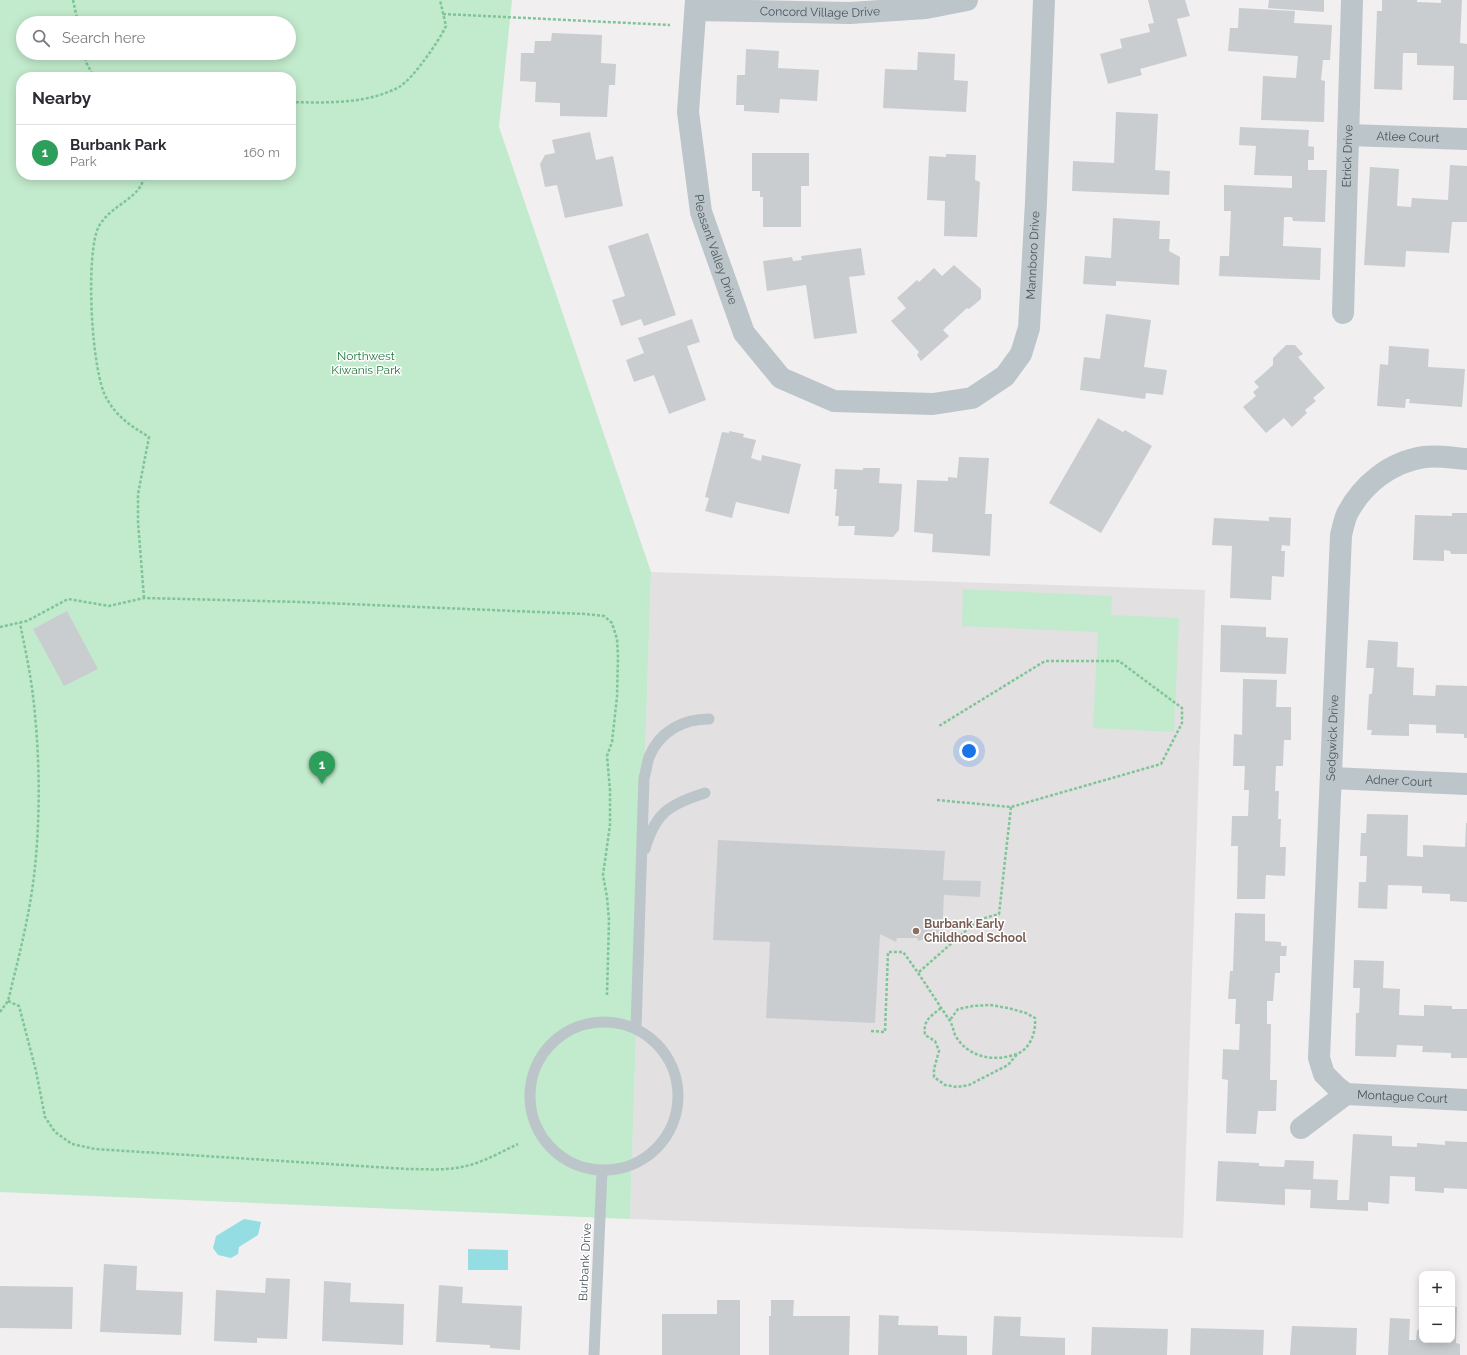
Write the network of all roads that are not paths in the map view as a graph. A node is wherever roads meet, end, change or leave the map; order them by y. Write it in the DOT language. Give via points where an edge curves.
graph roads {
  1 [pos="967,0"];
  2 [pos="1044,0"];
  3 [pos="1352,0"];
  4 [pos="696,12"];
  5 [pos="1348,135"];
  6 [pos="1467,139"];
  7 [pos="1343,313"];
  8 [pos="883,403"];
  9 [pos="1467,459"];
  10 [pos="709,719"];
  11 [pos="1331,778"];
  12 [pos="1467,784"];
  13 [pos="705,793"];
  14 [pos="641,866"];
  15 [pos="636,1029"];
  16 [pos="1346,1094"];
  17 [pos="1467,1100"];
  18 [pos="1301,1128"];
  19 [pos="602,1170"];
  20 [pos="594,1355"];
  1 -- 4 [label="street, Concord Village Drive" via="926,8 850,12"];
  2 -- 8 [label="street, Mannboro Drive" via="1029,328 1021,354 1005,376 972,398 932,404"];
  3 -- 5 [label="street, Etrick Drive"];
  4 -- 8 [label="street, Pleasant Valley Drive" via="688,112 701,212 744,333 781,378 834,401"];
  5 -- 6 [label="street, Atlee Court"];
  5 -- 7 [label="street, Etrick Drive"];
  9 -- 11 [label="street, Sedgwick Drive" via="1424,457 1386,470 1368,484 1347,516 1341,535"];
  10 -- 14 [label="lane" via="696,719 673,728 649,757 644,778"];
  11 -- 12 [label="street, Adner Court"];
  11 -- 16 [label="street, Sedgwick Drive" via="1319,1058 1324,1074"];
  13 -- 14 [label="lane" via="672,806 661,815 653,828"];
  14 -- 15 [label="lane"];
  15 -- 19 [label="lane" via="653,1040 666,1055 675,1073 678,1093 676,1114 669,1132 657,1148 641,1161 622,1168"];
  15 -- 19 [label="lane" via="619,1023 584,1024 567,1031 553,1041 533,1070 530,1105 534,1123 542,1138 554,1152 568,1162 584,1168"];
  16 -- 17 [label="street, Montague Court"];
  16 -- 18 [label="street, Montague Court"];
  19 -- 20 [label="lane, Burbank Drive"];
}
